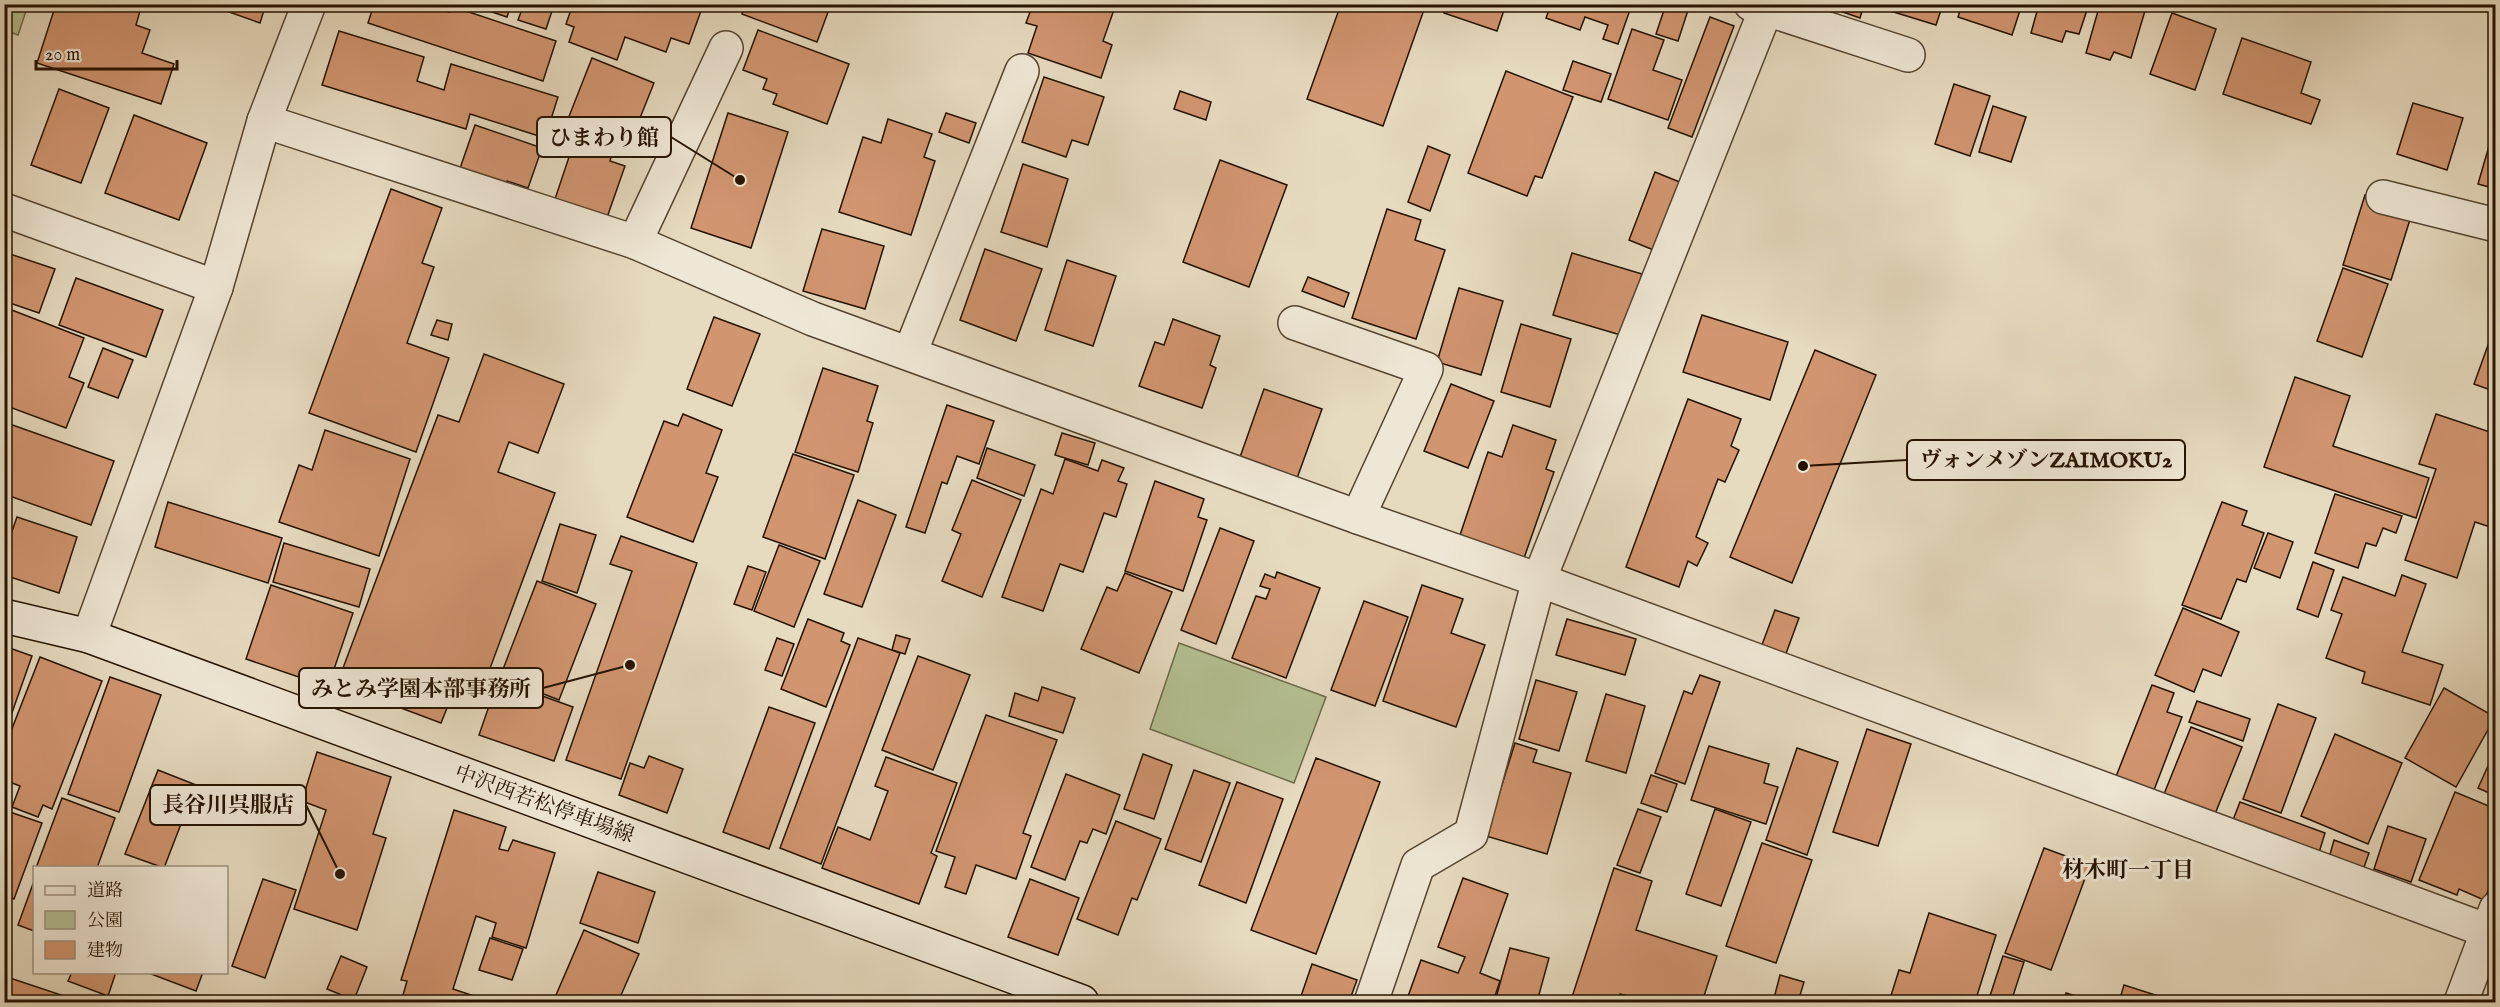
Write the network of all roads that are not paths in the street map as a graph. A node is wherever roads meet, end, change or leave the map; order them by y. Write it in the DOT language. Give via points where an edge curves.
graph roads {
  1 [pos="309,4"];
  2 [pos="1762,6"];
  3 [pos="726,48"];
  4 [pos="1908,55"];
  5 [pos="1022,71"];
  6 [pos="264,121"];
  7 [pos="2383,197"];
  8 [pos="4,210"];
  9 [pos="2496,225"];
  10 [pos="636,242"];
  11 [pos="216,287"];
  12 [pos="1295,323"];
  13 [pos="910,353"];
  14 [pos="1358,517"];
  15 [pos="1539,580"];
  16 [pos="4,616"];
  17 [pos="89,636"];
  18 [pos="2493,925"];
  19 [pos="1082,1002"];
  20 [pos="1371,1002"];
  21 [pos="2460,1002"];
  1 -- 6 [label="street"];
  2 -- 4 [label="street"];
  2 -- 15 [label="street"];
  3 -- 10 [label="street"];
  5 -- 13 [label="street"];
  6 -- 10 [label="street"];
  6 -- 11 [label="street"];
  7 -- 9 [label="street"];
  8 -- 11 [label="street"];
  10 -- 13 [label="street" via="813,319"];
  11 -- 17 [label="street"];
  12 -- 14 [label="street" via="1426,369"];
  13 -- 14 [label="street"];
  14 -- 15 [label="street"];
  15 -- 18 [label="street"];
  15 -- 20 [label="street" via="1471,834 1418,865"];
  16 -- 17 [label="street, 中沢西若松停車場線"];
  17 -- 19 [label="street, 中沢西若松停車場線"];
  18 -- 21 [label="street"];
}
